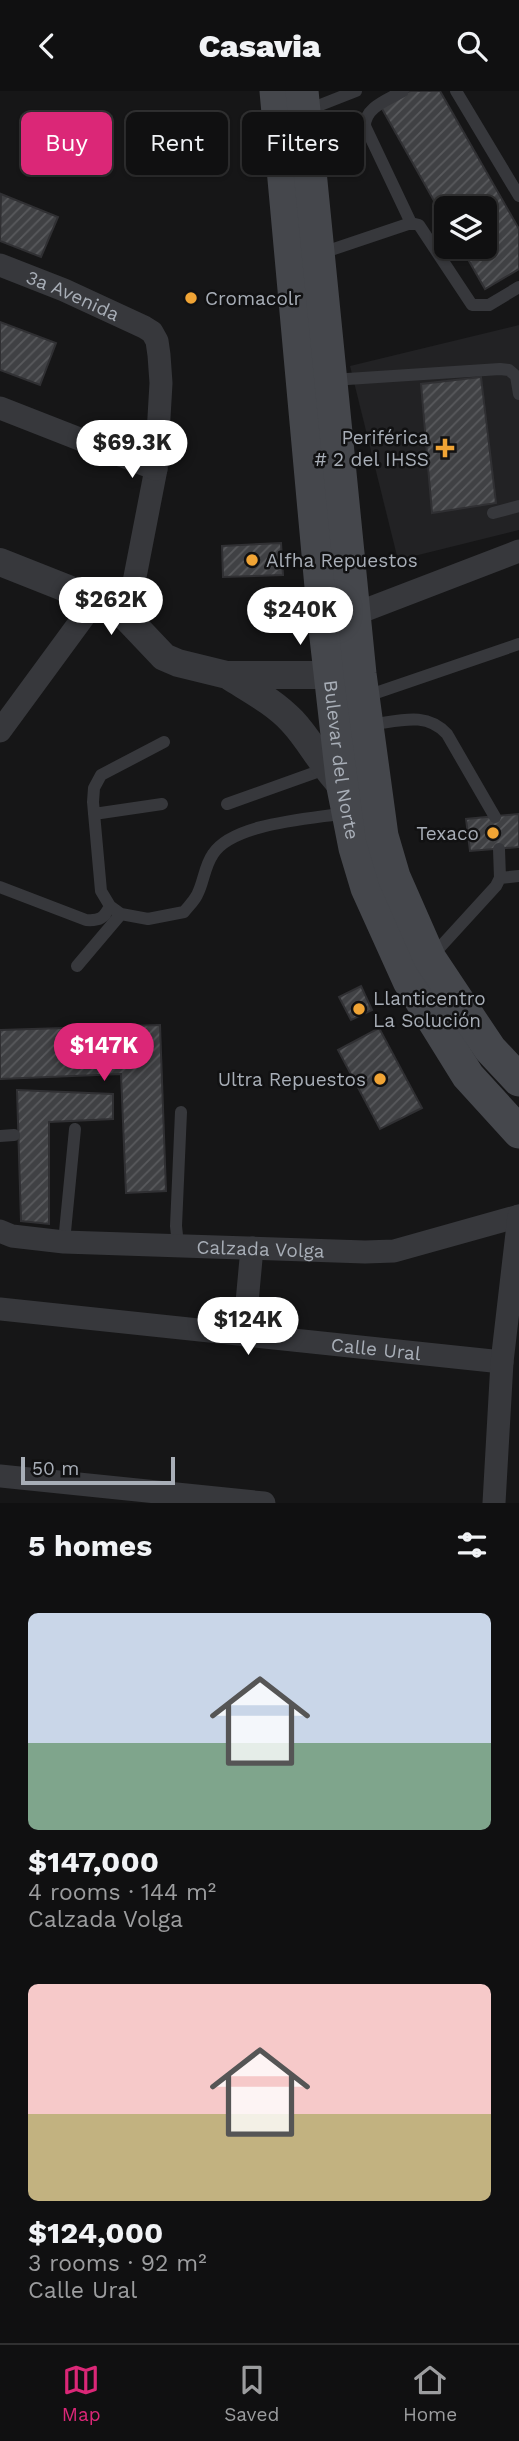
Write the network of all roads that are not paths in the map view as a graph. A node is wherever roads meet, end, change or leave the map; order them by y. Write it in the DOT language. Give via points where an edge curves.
graph roads {
  1 [pos="276,91"];
  2 [pos="403,91"];
  3 [pos="456,91"];
  4 [pos="348,93"];
  5 [pos="303,101"];
  6 [pos="519,196"];
  7 [pos="411,223"];
  8 [pos="320,254"];
  9 [pos="0,265"];
  10 [pos="519,287"];
  11 [pos="332,380"];
  12 [pos="519,394"];
  13 [pos="0,408"];
  14 [pos="156,469"];
  15 [pos="519,506"];
  16 [pos="493,513"];
  17 [pos="519,551"];
  18 [pos="0,562"];
  19 [pos="96,600"];
  20 [pos="340,617"];
  21 [pos="127,618"];
  22 [pos="519,644"];
  23 [pos="227,675"];
  24 [pos="355,693"];
  25 [pos="0,731"];
  26 [pos="164,742"];
  27 [pos="339,789"];
  28 [pos="162,804"];
  29 [pos="227,804"];
  30 [pos="94,814"];
  31 [pos="495,817"];
  32 [pos="499,849"];
  33 [pos="519,876"];
  34 [pos="500,878"];
  35 [pos="0,887"];
  36 [pos="116,910"];
  37 [pos="430,959"];
  38 [pos="77,966"];
  39 [pos="519,1080"];
  40 [pos="181,1112"];
  41 [pos="75,1129"];
  42 [pos="519,1132"];
  43 [pos="519,1216"];
  44 [pos="0,1231"];
  45 [pos="64,1242"];
  46 [pos="178,1245"];
  47 [pos="252,1248"];
  48 [pos="0,1309"];
  49 [pos="244,1335"];
  50 [pos="502,1362"];
  51 [pos="0,1476"];
  52 [pos="96,1486"];
  53 [pos="72,1503"];
  54 [pos="264,1503"];
  55 [pos="494,1503"];
  1 -- 20 [label="main road, Bulevar del Norte"];
  2 -- 7 [label="lane" via="369,111 365,126"];
  3 -- 6 [label="lane"];
  4 -- 5 [label="lane"];
  5 -- 8 [label="main road, Bulevar del Norte"];
  7 -- 8 [label="lane"];
  7 -- 10 [label="lane" via="419,226 472,305 489,305"];
  8 -- 11 [label="main road, Bulevar del Norte"];
  9 -- 14 [label="street, 3a Avenida" via="152,332 161,383"];
  11 -- 12 [label="lane" via="500,369 516,376"];
  11 -- 20 [label="main road, Bulevar del Norte"];
  13 -- 14 [label="street"];
  14 -- 21 [label="street"];
  15 -- 16 [label="lane"];
  17 -- 20 [label="street"];
  18 -- 19 [label="street"];
  19 -- 21 [label="street"];
  19 -- 25 [label="street"];
  20 -- 24 [label="main road, Bulevar del Norte"];
  21 -- 23 [label="street" via="170,660"];
  22 -- 24 [label="lane"];
  23 -- 24 [label="street"];
  23 -- 27 [label="street" via="271,702 293,722"];
  24 -- 27 [label="main road, Bulevar del Norte"];
  24 -- 31 [label="lane" via="438,725"];
  24 -- 37 [label="main road, Bulevar del Norte" via="382,836 394,877"];
  26 -- 30 [label="lane" via="102,775 94,788"];
  27 -- 29 [label="lane"];
  27 -- 36 [label="lane" via="222,842 204,872 198,894 184,912 148,919"];
  27 -- 42 [label="main road, Bulevar del Norte" via="367,888 409,981 468,1076"];
  28 -- 30 [label="lane"];
  30 -- 36 [label="lane" via="102,891"];
  32 -- 34 [label="lane"];
  33 -- 34 [label="lane"];
  34 -- 37 [label="lane"];
  35 -- 36 [label="lane" via="86,920 99,920"];
  36 -- 38 [label="lane"];
  37 -- 39 [label="main road, Bulevar del Norte" via="490,1049"];
  40 -- 46 [label="lane"];
  41 -- 45 [label="lane"];
  43 -- 47 [label="street, Calzada Volga" via="394,1251"];
  43 -- 50 [label="street"];
  44 -- 45 [label="street, Calzada Volga"];
  45 -- 46 [label="street, Calzada Volga"];
  46 -- 47 [label="street, Calzada Volga"];
  47 -- 49 [label="street"];
  48 -- 49 [label="street, Calle Ural"];
  49 -- 50 [label="street, Calle Ural"];
  50 -- 55 [label="street"];
  51 -- 52 [label="street"];
  52 -- 53 [label="street"];
  52 -- 54 [label="street"];
}
